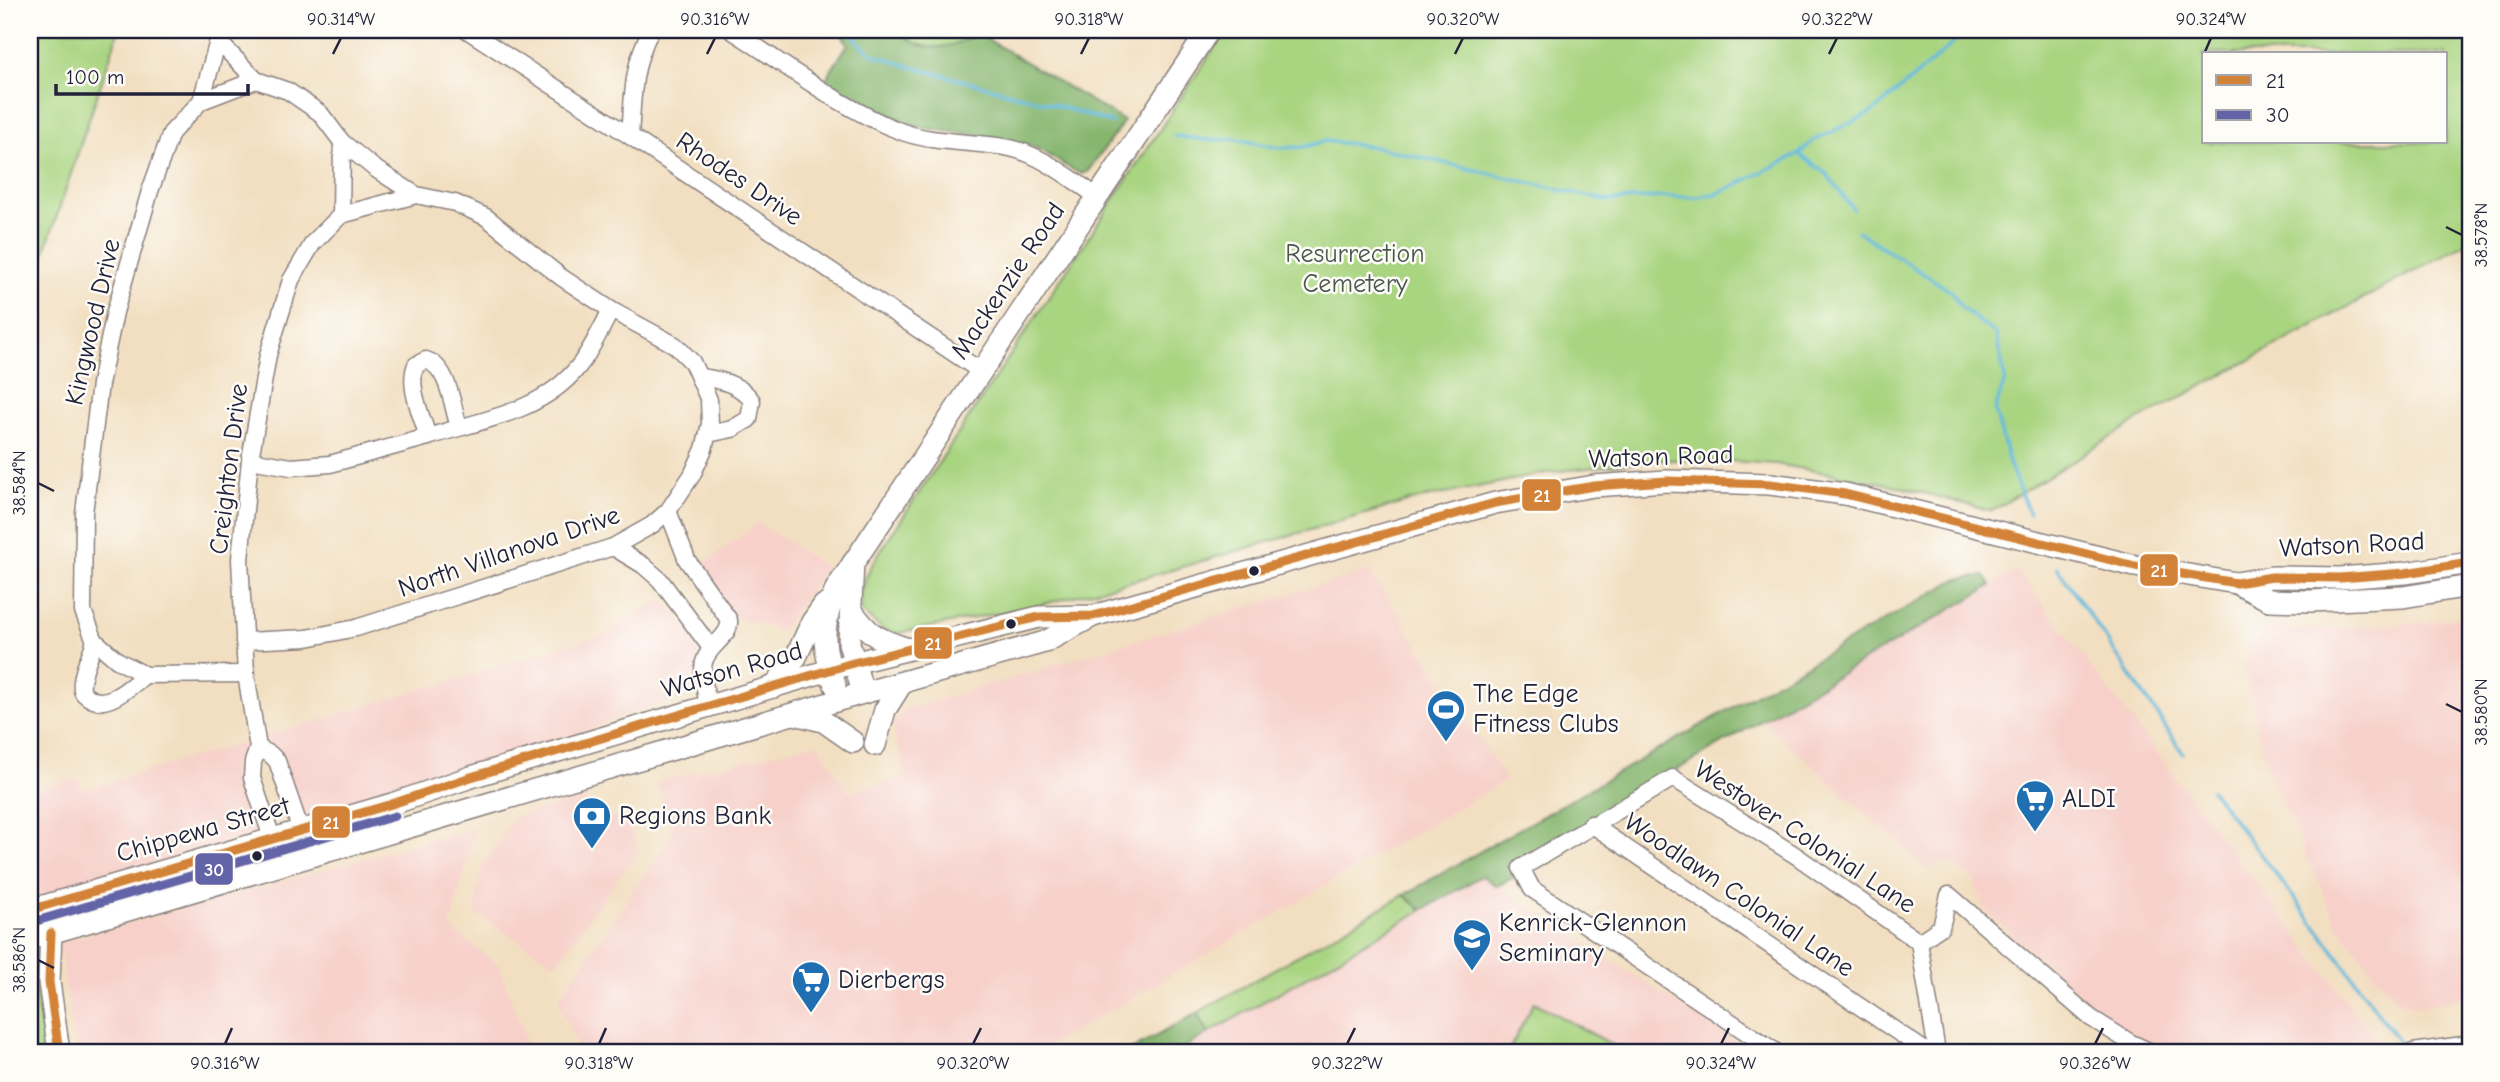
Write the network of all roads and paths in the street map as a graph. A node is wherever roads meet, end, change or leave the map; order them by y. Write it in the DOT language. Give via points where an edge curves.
graph roads {
  1 [pos="467,30"];
  2 [pos="651,30"];
  3 [pos="731,30"];
  4 [pos="1198,34"];
  5 [pos="217,35"];
  6 [pos="256,80"];
  7 [pos="201,101"];
  8 [pos="630,136"];
  9 [pos="342,142"];
  10 [pos="415,195"];
  11 [pos="1098,197"];
  12 [pos="341,215"];
  13 [pos="611,310"];
  14 [pos="982,372"];
  15 [pos="700,377"];
  16 [pos="459,427"];
  17 [pos="708,434"];
  18 [pos="428,437"];
  19 [pos="250,460"];
  20 [pos="668,511"];
  21 [pos="613,547"];
  22 [pos="853,563"];
  23 [pos="2470,563"];
  24 [pos="2236,583"];
  25 [pos="2470,586"];
  26 [pos="836,589"];
  27 [pos="851,609"];
  28 [pos="1093,616"];
  29 [pos="95,641"];
  30 [pos="244,641"];
  31 [pos="711,648"];
  32 [pos="908,649"];
  33 [pos="853,663"];
  34 [pos="831,671"];
  35 [pos="246,674"];
  36 [pos="145,676"];
  37 [pos="902,683"];
  38 [pos="774,687"];
  39 [pos="863,693"];
  40 [pos="840,699"];
  41 [pos="708,706"];
  42 [pos="793,713"];
  43 [pos="853,742"];
  44 [pos="875,745"];
  45 [pos="258,748"];
  46 [pos="392,804"];
  47 [pos="1591,824"];
  48 [pos="301,831"];
  49 [pos="271,840"];
  50 [pos="305,858"];
  51 [pos="281,865"];
  52 [pos="30,910"];
  53 [pos="51,933"];
  54 [pos="30,939"];
  55 [pos="1919,942"];
  56 [pos="30,958"];
  57 [pos="48,982"];
  58 [pos="2470,1044"];
  59 [pos="59,1052"];
  60 [pos="1776,1052"];
  61 [pos="1927,1052"];
  62 [pos="1937,1052"];
  63 [pos="2151,1052"];
  64 [pos="2413,1052"];
  1 -- 8 [label="street, Rhodes Drive"];
  2 -- 8 [label="street" via="635,69"];
  3 -- 11 [label="street" via="865,117 903,133 1032,155"];
  4 -- 11 [label="main road, Mackenzie Road"];
  5 -- 6 [label="street"];
  5 -- 7 [label="street, Kingwood Drive"];
  6 -- 7 [label="street"];
  6 -- 9 [label="street" via="288,91 320,113"];
  7 -- 29 [label="street, Kingwood Drive" via="171,133 150,191 115,312 100,384 84,513 83,611"];
  8 -- 14 [label="street, Rhodes Drive"];
  9 -- 10 [label="street"];
  9 -- 12 [label="street"];
  10 -- 12 [label="street, Creighton Drive"];
  10 -- 13 [label="street, North Villanova Drive" via="455,203 486,218"];
  11 -- 14 [label="main road, Mackenzie Road"];
  12 -- 19 [label="street, Creighton Drive" via="313,243 291,280 268,355"];
  13 -- 15 [label="street, North Villanova Drive" via="675,345"];
  13 -- 16 [label="street" via="578,367 550,393 513,412"];
  14 -- 22 [label="main road, Mackenzie Road"];
  15 -- 17 [label="street, North Villanova Drive" via="709,400"];
  15 -- 17 [label="street" via="741,389 751,401 750,419 744,424"];
  16 -- 18 [label="street"];
  16 -- 18 [label="street" via="442,371 426,360 412,373"];
  17 -- 20 [label="street, North Villanova Drive" via="692,475"];
  18 -- 19 [label="street" via="330,464 291,467"];
  19 -- 30 [label="street, Creighton Drive" via="240,559"];
  20 -- 21 [label="street, North Villanova Drive"];
  20 -- 31 [label="street" via="687,560 729,620 727,632"];
  21 -- 30 [label="street, North Villanova Drive" via="356,628 307,638"];
  21 -- 31 [label="street" via="660,580"];
  22 -- 26 [label="main road, Mackenzie Road"];
  22 -- 27 [label="main road"];
  23 -- 24 [label="main road, Watson Road" via="2369,576 2272,577"];
  24 -- 25 [label="main road, Watson Road" via="2269,600 2310,601 2403,597"];
  24 -- 28 [label="main road, Watson Road" via="2135,566 1845,494 1770,484 1666,481 1594,486 1495,503"];
  26 -- 34 [label="main road, Mackenzie Road" via="824,629"];
  26 -- 38 [label="main road"];
  27 -- 32 [label="main road" via="875,637"];
  27 -- 33 [label="main road"];
  28 -- 32 [label="main road, Watson Road" via="1039,617"];
  28 -- 37 [label="main road, Watson Road" via="1045,642"];
  29 -- 36 [label="street"];
  29 -- 36 [label="street" via="82,690 93,701 110,699"];
  30 -- 35 [label="street, Creighton Drive"];
  31 -- 41 [label="street" via="703,676"];
  32 -- 33 [label="main road, Watson Road"];
  33 -- 34 [label="main road, Watson Road"];
  33 -- 39 [label="main road"];
  34 -- 38 [label="main road, Watson Road"];
  34 -- 40 [label="main road, Mackenzie Road"];
  35 -- 36 [label="street"];
  35 -- 45 [label="street, Creighton Drive"];
  37 -- 39 [label="main road, Watson Road"];
  37 -- 44 [label="main road" via="885,710"];
  38 -- 41 [label="main road, Watson Road"];
  39 -- 40 [label="main road, Watson Road"];
  40 -- 42 [label="main road, Watson Road"];
  41 -- 46 [label="main road, Watson Road"];
  42 -- 43 [label="main road" via="823,721"];
  42 -- 50 [label="main road, Watson Road"];
  45 -- 48 [label="street" via="277,761"];
  45 -- 49 [label="street, Creighton Drive" via="252,778"];
  46 -- 48 [label="main road, Chippewa Street"];
  47 -- 55 [label="street, Westover Colonial Lane" via="1673,778 1795,855"];
  47 -- 60 [label="street, Woodlawn Colonial Lane" via="1521,868 1532,889"];
  47 -- 61 [label="street, Woodlawn Colonial Lane"];
  48 -- 49 [label="main road, Chippewa Street"];
  48 -- 50 [label="street"];
  49 -- 51 [label="street, Creighton Drive"];
  49 -- 52 [label="main road, Chippewa Street"];
  50 -- 51 [label="main road"];
  51 -- 53 [label="main road"];
  53 -- 54 [label="main road"];
  53 -- 57 [label="main road"];
  55 -- 62 [label="street, Westover Colonial Lane"];
  55 -- 63 [label="street, Westover Colonial Lane" via="1941,927 1948,895 2091,1018"];
  56 -- 57 [label="main road"];
  57 -- 59 [label="main road"];
  58 -- 64 [label="street"];
}
